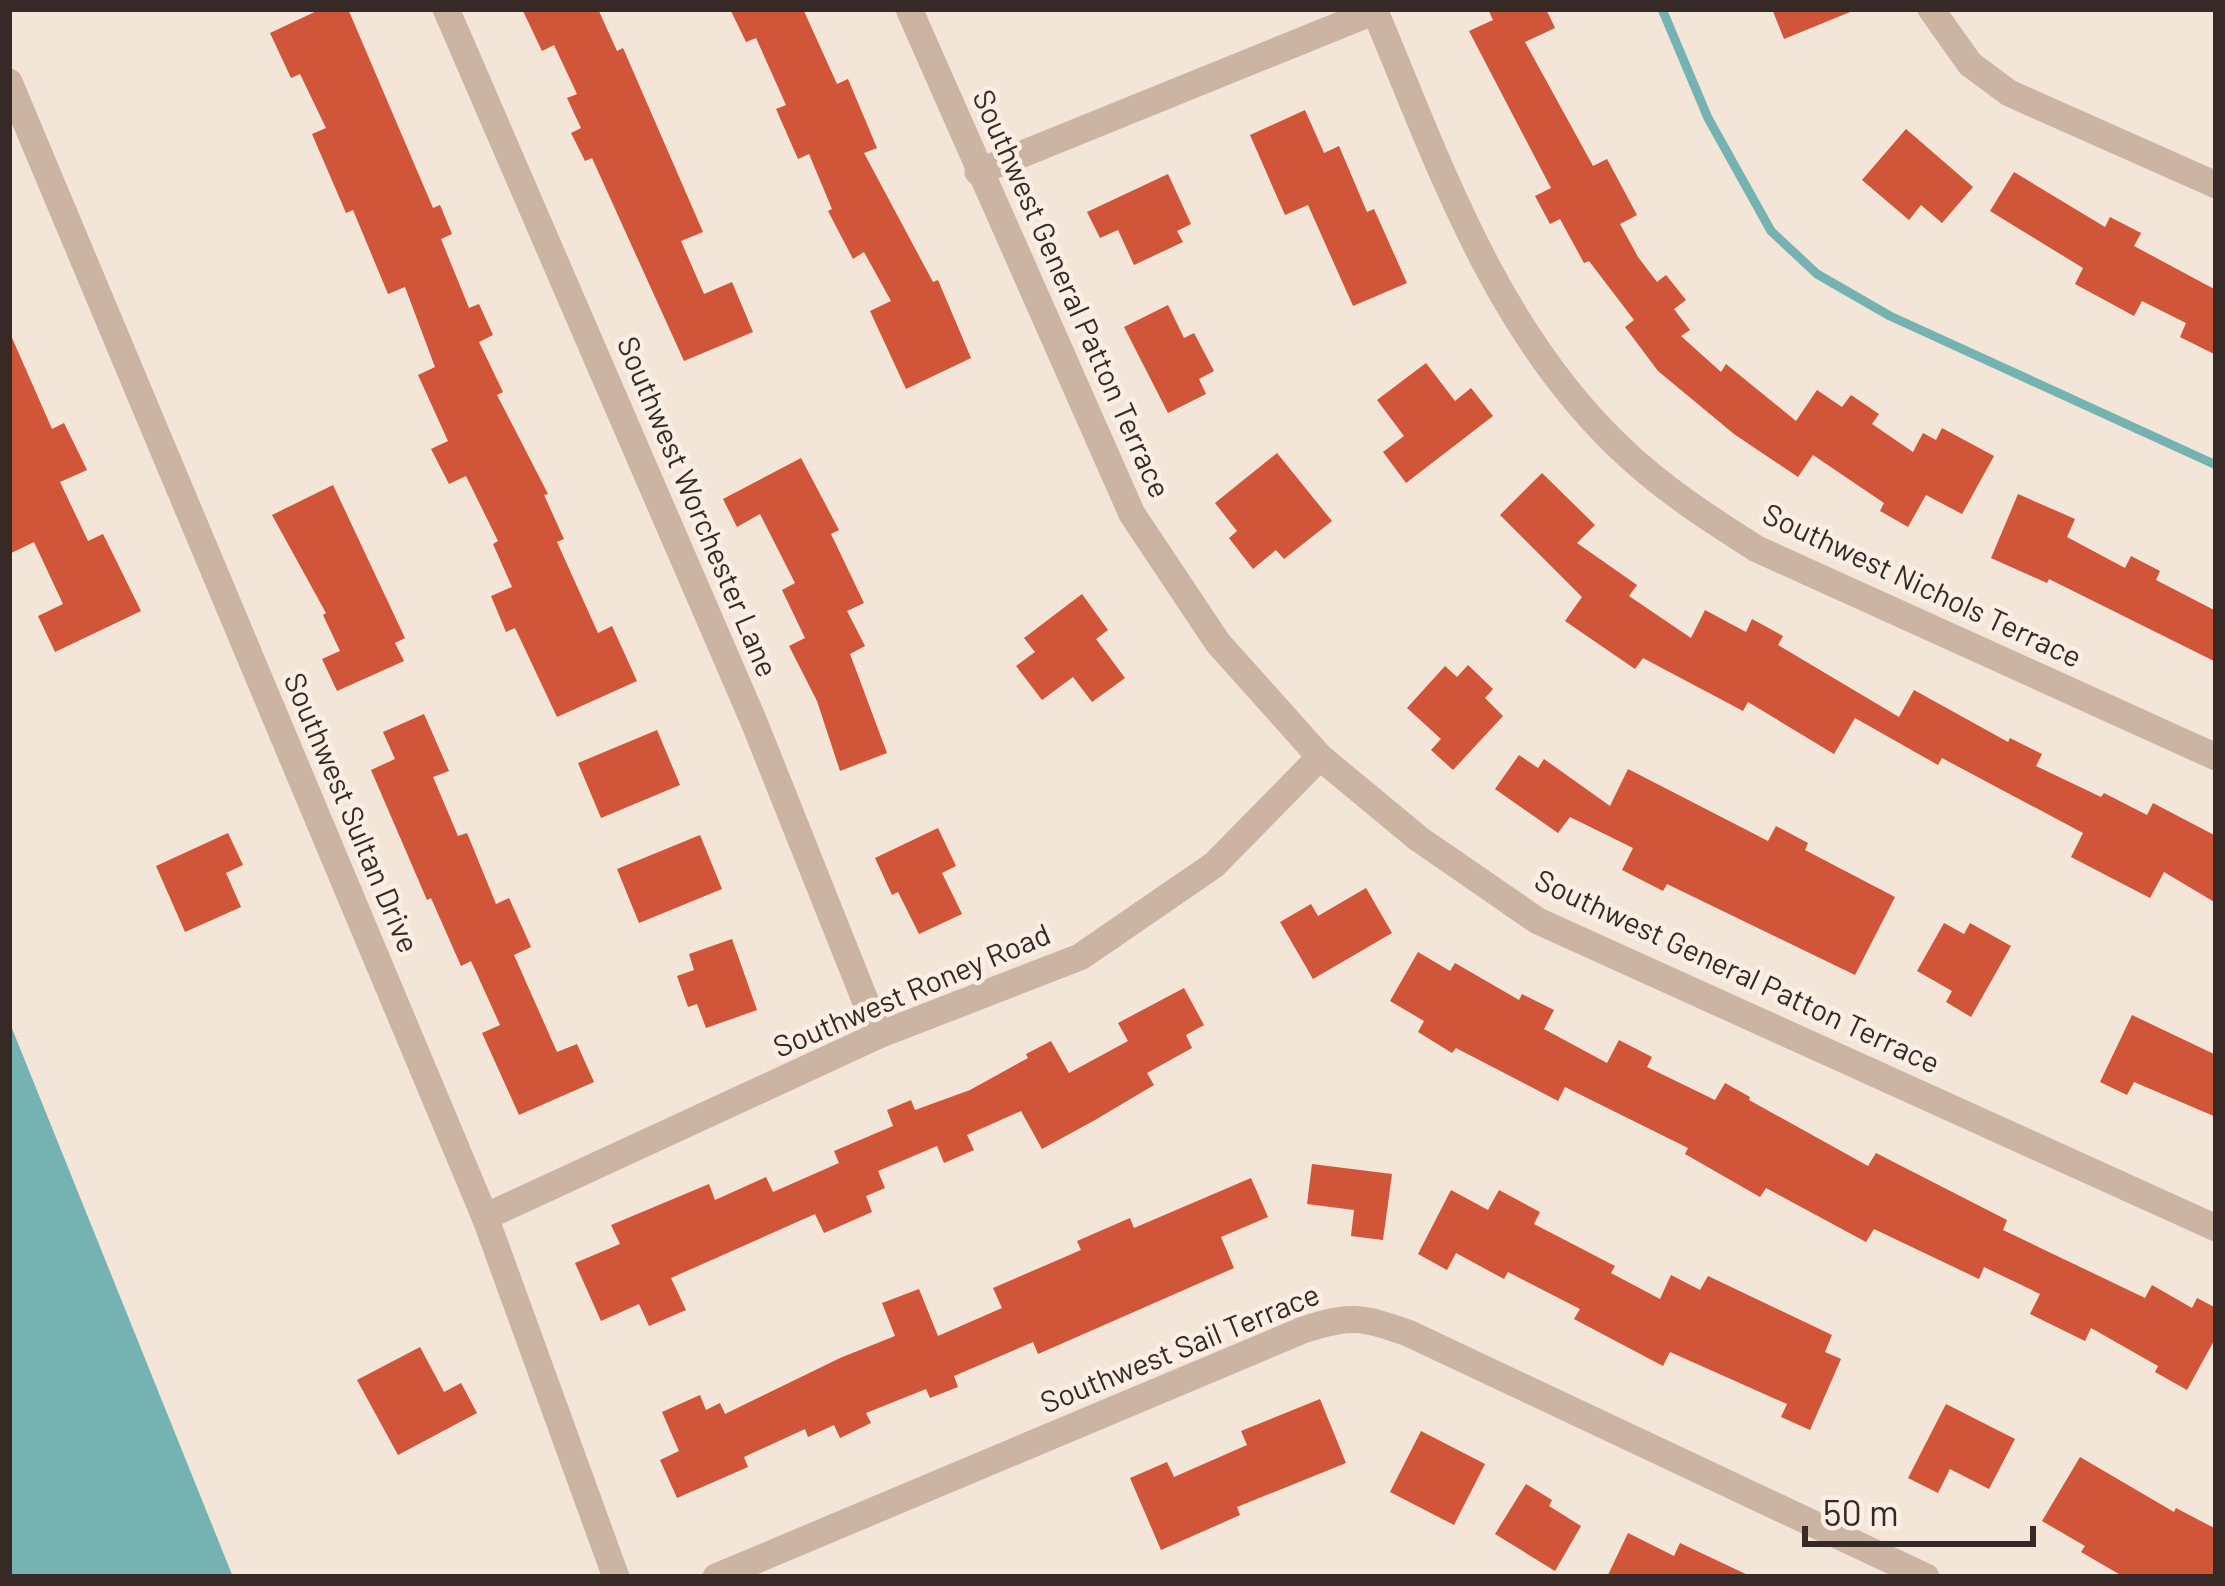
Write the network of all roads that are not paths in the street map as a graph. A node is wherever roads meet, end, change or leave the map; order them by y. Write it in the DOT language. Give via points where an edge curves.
graph roads {
  1 [pos="446,9"];
  2 [pos="909,9"];
  3 [pos="1931,9"];
  4 [pos="1374,10"];
  5 [pos="9,82"];
  6 [pos="978,172"];
  7 [pos="2216,185"];
  8 [pos="1319,757"];
  9 [pos="2216,757"];
  10 [pos="879,1035"];
  11 [pos="485,1217"];
  12 [pos="2216,1228"];
  13 [pos="616,1577"];
  14 [pos="716,1577"];
  15 [pos="1925,1577"];
  1 -- 10 [label="street, Southwest Worchester Lane" via="754,722"];
  2 -- 6 [label="street, Southwest General Patton Terrace"];
  3 -- 7 [label="street" via="1970,64 2009,93"];
  4 -- 6 [label="street"];
  4 -- 9 [label="street, Southwest Nichols Terrace" via="1487,272 1577,403 1650,474 1757,549"];
  5 -- 11 [label="street, Southwest Sultan Drive"];
  6 -- 8 [label="street, Southwest General Patton Terrace" via="1132,514 1217,643"];
  8 -- 10 [label="street, Southwest Roney Road" via="1214,865 1080,957"];
  8 -- 12 [label="street, Southwest General Patton Terrace" via="1538,921"];
  10 -- 11 [label="street, Southwest Roney Road"];
  11 -- 13 [label="street, Southwest Sultan Drive"];
  14 -- 15 [label="street, Southwest Sail Terrace" via="1303,1330 1361,1317"];
}
